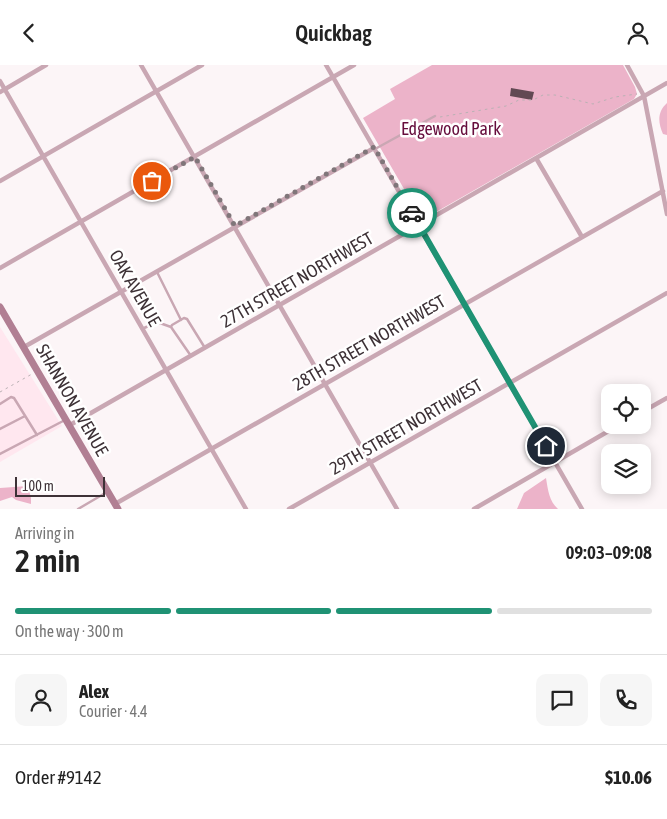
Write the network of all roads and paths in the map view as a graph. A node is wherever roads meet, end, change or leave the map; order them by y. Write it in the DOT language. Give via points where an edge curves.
graph roads {
  1 [pos="46,65"];
  2 [pos="141,65"];
  3 [pos="202,65"];
  4 [pos="326,65"];
  5 [pos="354,65"];
  6 [pos="627,65"];
  7 [pos="333,77"];
  8 [pos="0,81"];
  9 [pos="667,83"];
  10 [pos="2,90"];
  11 [pos="157,91"];
  12 [pos="644,96"];
  13 [pos="435,116"];
  14 [pos="374,148"];
  15 [pos="43,156"];
  16 [pos="195,157"];
  17 [pos="536,158"];
  18 [pos="0,181"];
  19 [pos="663,191"];
  20 [pos="667,214"];
  21 [pos="81,221"];
  22 [pos="235,226"];
  23 [pos="420,226"];
  24 [pos="582,237"];
  25 [pos="0,268"];
  26 [pos="156,271"];
  27 [pos="121,291"];
  28 [pos="667,293"];
  29 [pos="464,304"];
  30 [pos="280,305"];
  31 [pos="0,307"];
  32 [pos="181,320"];
  33 [pos="171,327"];
  34 [pos="142,329"];
  35 [pos="24,347"];
  36 [pos="205,348"];
  37 [pos="191,356"];
  38 [pos="166,370"];
  39 [pos="32,373"];
  40 [pos="326,384"];
  41 [pos="510,384"];
  42 [pos="0,392"];
  43 [pos="667,398"];
  44 [pos="0,404"];
  45 [pos="651,407"];
  46 [pos="25,416"];
  47 [pos="68,422"];
  48 [pos="0,429"];
  49 [pos="603,434"];
  50 [pos="36,435"];
  51 [pos="211,449"];
  52 [pos="0,454"];
  53 [pos="555,462"];
  54 [pos="371,463"];
  55 [pos="108,492"];
  56 [pos="116,507"];
  57 [pos="78,509"];
  58 [pos="246,509"];
  59 [pos="290,509"];
  60 [pos="397,509"];
  61 [pos="474,509"];
  62 [pos="582,509"];
  1 -- 10 [label="street"];
  2 -- 11 [label="street"];
  3 -- 11 [label="street"];
  4 -- 7 [label="street"];
  5 -- 7 [label="street"];
  6 -- 12 [label="street"];
  7 -- 14 [label="street"];
  7 -- 16 [label="street"];
  8 -- 10 [label="street, OAK AVENUE"];
  9 -- 12 [label="street, 27TH STREET NORTHWEST"];
  10 -- 15 [label="street, OAK AVENUE"];
  11 -- 15 [label="street"];
  11 -- 16 [label="street"];
  12 -- 13 [label="path" via="637,94 593,103 548,94 506,106 443,118"];
  12 -- 17 [label="street, 27TH STREET NORTHWEST"];
  12 -- 19 [label="street"];
  13 -- 14 [label="lane"];
  14 -- 22 [label="street"];
  14 -- 23 [label="street"];
  15 -- 18 [label="street"];
  15 -- 21 [label="street, OAK AVENUE"];
  16 -- 21 [label="street"];
  16 -- 22 [label="street"];
  17 -- 23 [label="street, 27TH STREET NORTHWEST"];
  17 -- 24 [label="street"];
  19 -- 20 [label="street"];
  19 -- 24 [label="street, 28TH STREET NORTHWEST"];
  21 -- 25 [label="street"];
  21 -- 27 [label="street, OAK AVENUE"];
  22 -- 26 [label="street"];
  22 -- 30 [label="street"];
  23 -- 29 [label="street"];
  23 -- 30 [label="street, 27TH STREET NORTHWEST"];
  24 -- 29 [label="street, 28TH STREET NORTHWEST"];
  26 -- 27 [label="street"];
  26 -- 32 [label="lane"];
  27 -- 34 [label="street, OAK AVENUE"];
  27 -- 35 [label="street"];
  28 -- 41 [label="street, 29TH STREET NORTHWEST"];
  29 -- 40 [label="street, 28TH STREET NORTHWEST"];
  29 -- 41 [label="street"];
  30 -- 36 [label="street, 27TH STREET NORTHWEST"];
  30 -- 40 [label="street"];
  31 -- 35 [label="street, SHANNON AVENUE"];
  32 -- 33 [label="lane"];
  32 -- 36 [label="lane" via="187,319"];
  33 -- 34 [label="lane" via="157,322"];
  33 -- 37 [label="lane"];
  34 -- 38 [label="street, OAK AVENUE"];
  35 -- 47 [label="street, SHANNON AVENUE"];
  36 -- 37 [label="street, 27TH STREET NORTHWEST"];
  37 -- 38 [label="street, 27TH STREET NORTHWEST"];
  38 -- 47 [label="street, 27TH STREET NORTHWEST"];
  38 -- 51 [label="street, OAK AVENUE"];
  39 -- 42 [label="path"];
  40 -- 51 [label="street, 28TH STREET NORTHWEST"];
  40 -- 54 [label="street"];
  41 -- 53 [label="street"];
  41 -- 54 [label="street, 29TH STREET NORTHWEST"];
  43 -- 45 [label="street"];
  44 -- 46 [label="lane" via="14,398"];
  46 -- 48 [label="lane"];
  46 -- 50 [label="lane"];
  47 -- 50 [label="lane"];
  47 -- 55 [label="street, SHANNON AVENUE"];
  49 -- 53 [label="street"];
  50 -- 52 [label="lane"];
  51 -- 56 [label="street, 28TH STREET NORTHWEST"];
  51 -- 58 [label="street, OAK AVENUE"];
  53 -- 61 [label="street"];
  53 -- 62 [label="street"];
  54 -- 59 [label="street, 29TH STREET NORTHWEST"];
  54 -- 60 [label="street"];
  55 -- 56 [label="street, SHANNON AVENUE"];
  55 -- 57 [label="lane"];
}
